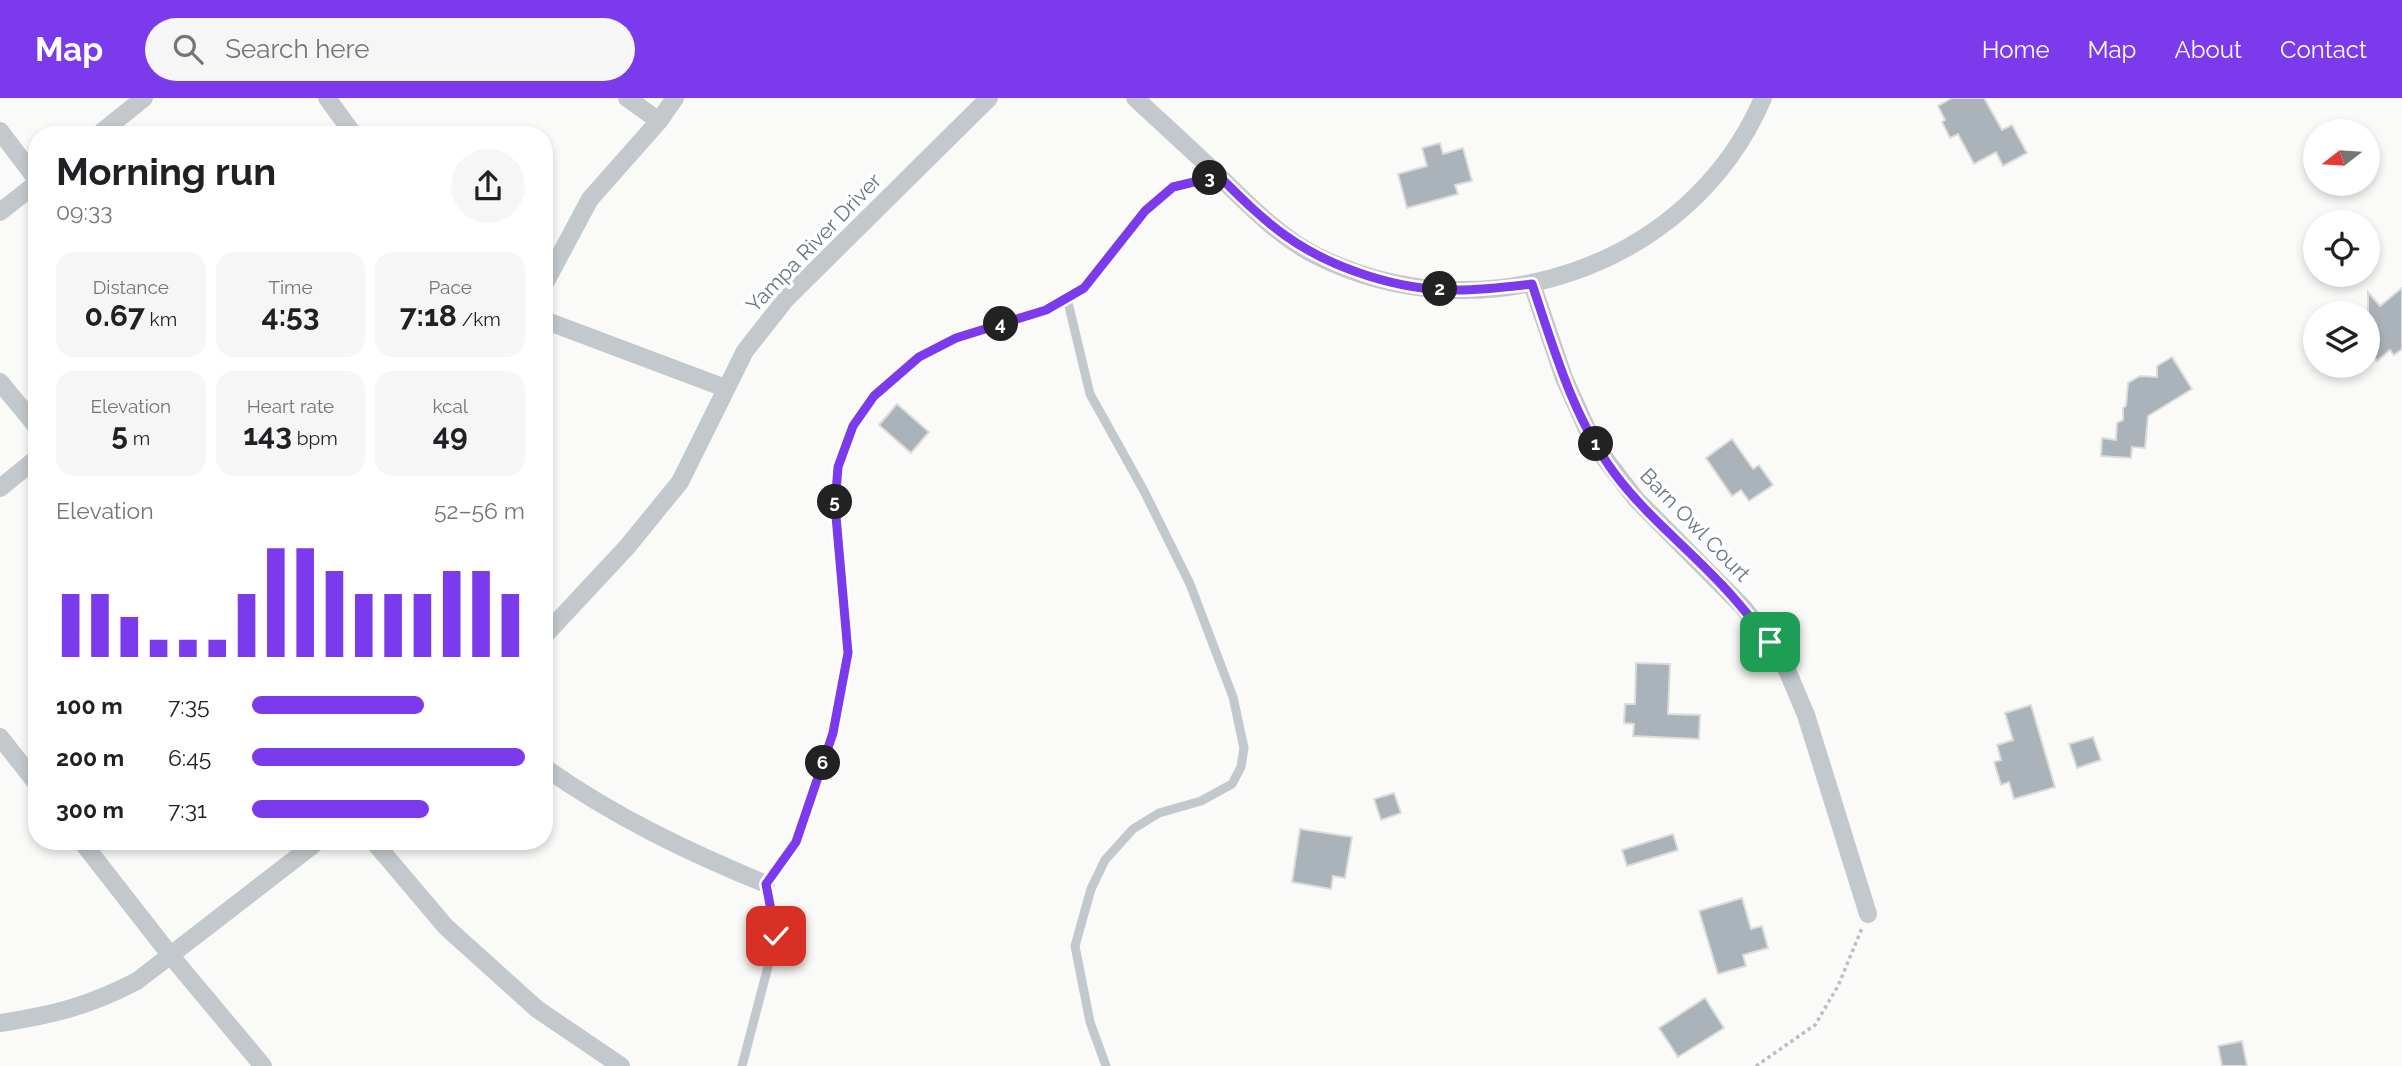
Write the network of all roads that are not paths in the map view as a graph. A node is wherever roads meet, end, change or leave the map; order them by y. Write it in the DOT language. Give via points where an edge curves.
graph roads {
  1 [pos="144,98"];
  2 [pos="327,98"];
  3 [pos="627,98"];
  4 [pos="675,98"];
  5 [pos="989,98"];
  6 [pos="1135,98"];
  7 [pos="1763,98"];
  8 [pos="659,121"];
  9 [pos="109,126"];
  10 [pos="347,126"];
  11 [pos="0,131"];
  12 [pos="28,169"];
  13 [pos="1219,176"];
  14 [pos="28,189"];
  15 [pos="0,212"];
  16 [pos="553,268"];
  17 [pos="1532,284"];
  18 [pos="1067,298"];
  19 [pos="553,323"];
  20 [pos="0,382"];
  21 [pos="725,388"];
  22 [pos="28,417"];
  23 [pos="28,465"];
  24 [pos="0,488"];
  25 [pos="553,626"];
  26 [pos="0,737"];
  27 [pos="28,773"];
  28 [pos="553,773"];
  29 [pos="88,850"];
  30 [pos="307,850"];
  31 [pos="381,850"];
  32 [pos="766,884"];
  33 [pos="1868,914"];
  34 [pos="171,956"];
  35 [pos="0,1023"];
  36 [pos="263,1066"];
  37 [pos="621,1066"];
  38 [pos="742,1066"];
  39 [pos="1106,1066"];
  1 -- 9 [label="street"];
  2 -- 10 [label="street"];
  3 -- 8 [label="street"];
  4 -- 8 [label="street"];
  5 -- 21 [label="street, Yampa River Driver" via="786,299 746,351"];
  6 -- 13 [label="street"];
  7 -- 17 [label="street" via="1742,141 1688,204 1636,243 1600,262"];
  8 -- 16 [label="street" via="590,199"];
  11 -- 12 [label="street"];
  13 -- 17 [label="street" via="1286,236 1362,274 1432,289"];
  13 -- 18 [label="lane" via="1173,187 1145,211 1084,288"];
  14 -- 15 [label="street"];
  17 -- 33 [label="street, Barn Owl Court" via="1564,378 1602,455 1636,499 1743,607 1787,670 1806,715"];
  18 -- 32 [label="lane" via="1046,310 956,338 919,357 874,396 853,426 838,467 835,505 848,653 833,733 796,842"];
  18 -- 39 [label="lane" via="1090,394 1189,584 1233,696 1244,748 1241,767 1231,784 1200,801 1159,813 1133,829 1105,860 1091,889 1075,946 1090,1022"];
  19 -- 21 [label="street"];
  20 -- 22 [label="street"];
  21 -- 25 [label="street, Yampa River Driver" via="680,482"];
  23 -- 24 [label="street"];
  26 -- 27 [label="street"];
  28 -- 32 [label="street" via="623,818"];
  29 -- 34 [label="street"];
  30 -- 34 [label="street"];
  31 -- 37 [label="street" via="446,928 537,1009"];
  32 -- 38 [label="lane" via="776,936"];
  34 -- 35 [label="street" via="107,997 52,1015"];
  34 -- 36 [label="street"];
}
